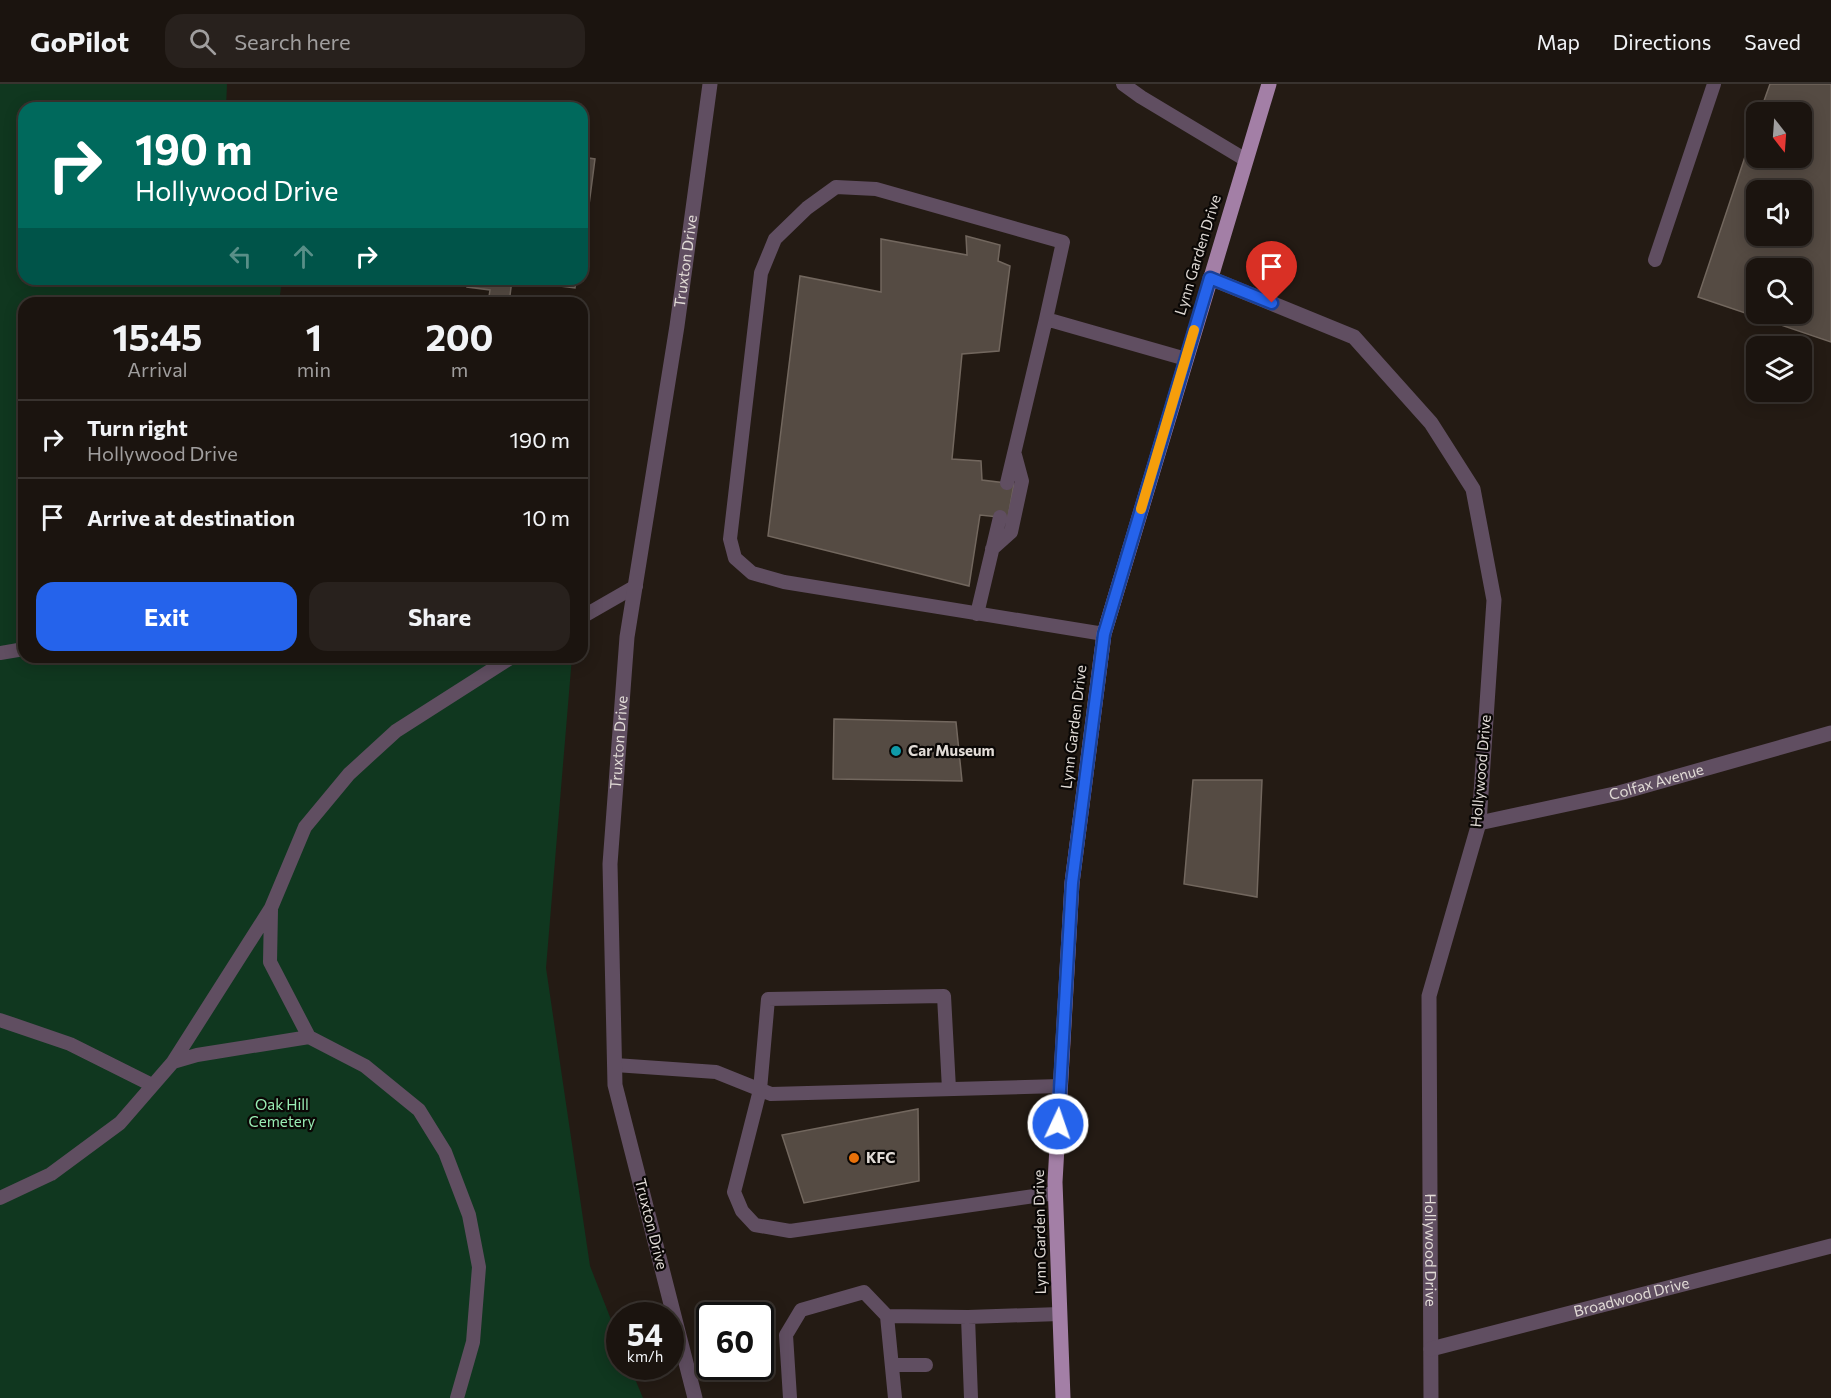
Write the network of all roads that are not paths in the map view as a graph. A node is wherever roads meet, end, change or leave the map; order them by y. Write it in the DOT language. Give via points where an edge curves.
graph roads {
  1 [pos="710,84"];
  2 [pos="1124,84"];
  3 [pos="1269,84"];
  4 [pos="1714,84"];
  5 [pos="1246,160"];
  6 [pos="1655,260"];
  7 [pos="1210,278"];
  8 [pos="1046,319"];
  9 [pos="1186,359"];
  10 [pos="1014,453"];
  11 [pos="1007,483"];
  12 [pos="1000,517"];
  13 [pos="992,549"];
  14 [pos="636,586"];
  15 [pos="588,614"];
  16 [pos="977,614"];
  17 [pos="1104,634"];
  18 [pos="18,650"];
  19 [pos="0,653"];
  20 [pos="503,663"];
  21 [pos="1831,733"];
  22 [pos="1479,823"];
  23 [pos="271,908"];
  24 [pos="0,1020"];
  25 [pos="309,1038"];
  26 [pos="172,1062"];
  27 [pos="615,1065"];
  28 [pos="152,1085"];
  29 [pos="1060,1086"];
  30 [pos="949,1089"];
  31 [pos="760,1090"];
  32 [pos="1055,1193"];
  33 [pos="0,1198"];
  34 [pos="1831,1246"];
  35 [pos="1060,1314"];
  36 [pos="886,1316"];
  37 [pos="968,1317"];
  38 [pos="1431,1349"];
  39 [pos="893,1365"];
  40 [pos="927,1365"];
  41 [pos="457,1398"];
  42 [pos="695,1398"];
  43 [pos="790,1398"];
  44 [pos="895,1398"];
  45 [pos="971,1398"];
  46 [pos="1063,1398"];
  47 [pos="1431,1398"];
  1 -- 14 [label="street, Truxton Drive"];
  2 -- 5 [label="lane"];
  3 -- 5 [label="main road, Lynn Garden Drive"];
  4 -- 6 [label="lane"];
  5 -- 7 [label="main road, Lynn Garden Drive"];
  7 -- 9 [label="main road, Lynn Garden Drive"];
  7 -- 22 [label="street, Hollywood Drive" via="1354,337 1431,423 1473,489 1494,600"];
  8 -- 9 [label="lane"];
  8 -- 10 [label="lane"];
  8 -- 16 [label="lane" via="1063,242 876,189 836,187 807,208 776,239 761,273 730,539 735,558 752,573 784,582"];
  9 -- 17 [label="main road, Lynn Garden Drive"];
  10 -- 11 [label="lane"];
  10 -- 13 [label="lane" via="1022,481 1011,532"];
  12 -- 13 [label="lane"];
  13 -- 16 [label="lane"];
  14 -- 15 [label="lane"];
  14 -- 27 [label="street, Truxton Drive" via="627,637 610,864"];
  16 -- 17 [label="lane"];
  17 -- 29 [label="main road, Lynn Garden Drive" via="1072,883"];
  18 -- 19 [label="lane"];
  20 -- 23 [label="lane" via="396,731 349,774 305,827"];
  21 -- 22 [label="street, Colfax Avenue" via="1619,793"];
  22 -- 38 [label="street, Hollywood Drive" via="1430,996"];
  23 -- 25 [label="lane" via="270,962"];
  23 -- 26 [label="lane"];
  24 -- 28 [label="lane" via="70,1044"];
  25 -- 26 [label="lane"];
  25 -- 41 [label="lane" via="365,1066 419,1110 445,1152 469,1215 479,1267 473,1342"];
  26 -- 28 [label="lane"];
  27 -- 31 [label="lane" via="716,1072"];
  27 -- 42 [label="street, Truxton Drive" via="615,1085"];
  28 -- 33 [label="lane" via="120,1123 51,1174"];
  29 -- 30 [label="lane"];
  29 -- 32 [label="main road, Lynn Garden Drive"];
  30 -- 31 [label="lane" via="771,1094"];
  30 -- 31 [label="lane" via="944,996 768,999"];
  31 -- 32 [label="lane" via="734,1192 742,1211 755,1225 790,1231"];
  32 -- 35 [label="main road, Lynn Garden Drive"];
  34 -- 38 [label="street, Broadwood Drive"];
  35 -- 37 [label="lane"];
  35 -- 46 [label="main road, Lynn Garden Drive"];
  36 -- 37 [label="lane"];
  36 -- 39 [label="lane"];
  36 -- 43 [label="lane" via="864,1292 801,1310 786,1335"];
  37 -- 45 [label="lane" via="965,1363"];
  38 -- 47 [label="street, Hollywood Drive"];
  39 -- 40 [label="lane"];
  39 -- 44 [label="lane"];
}
